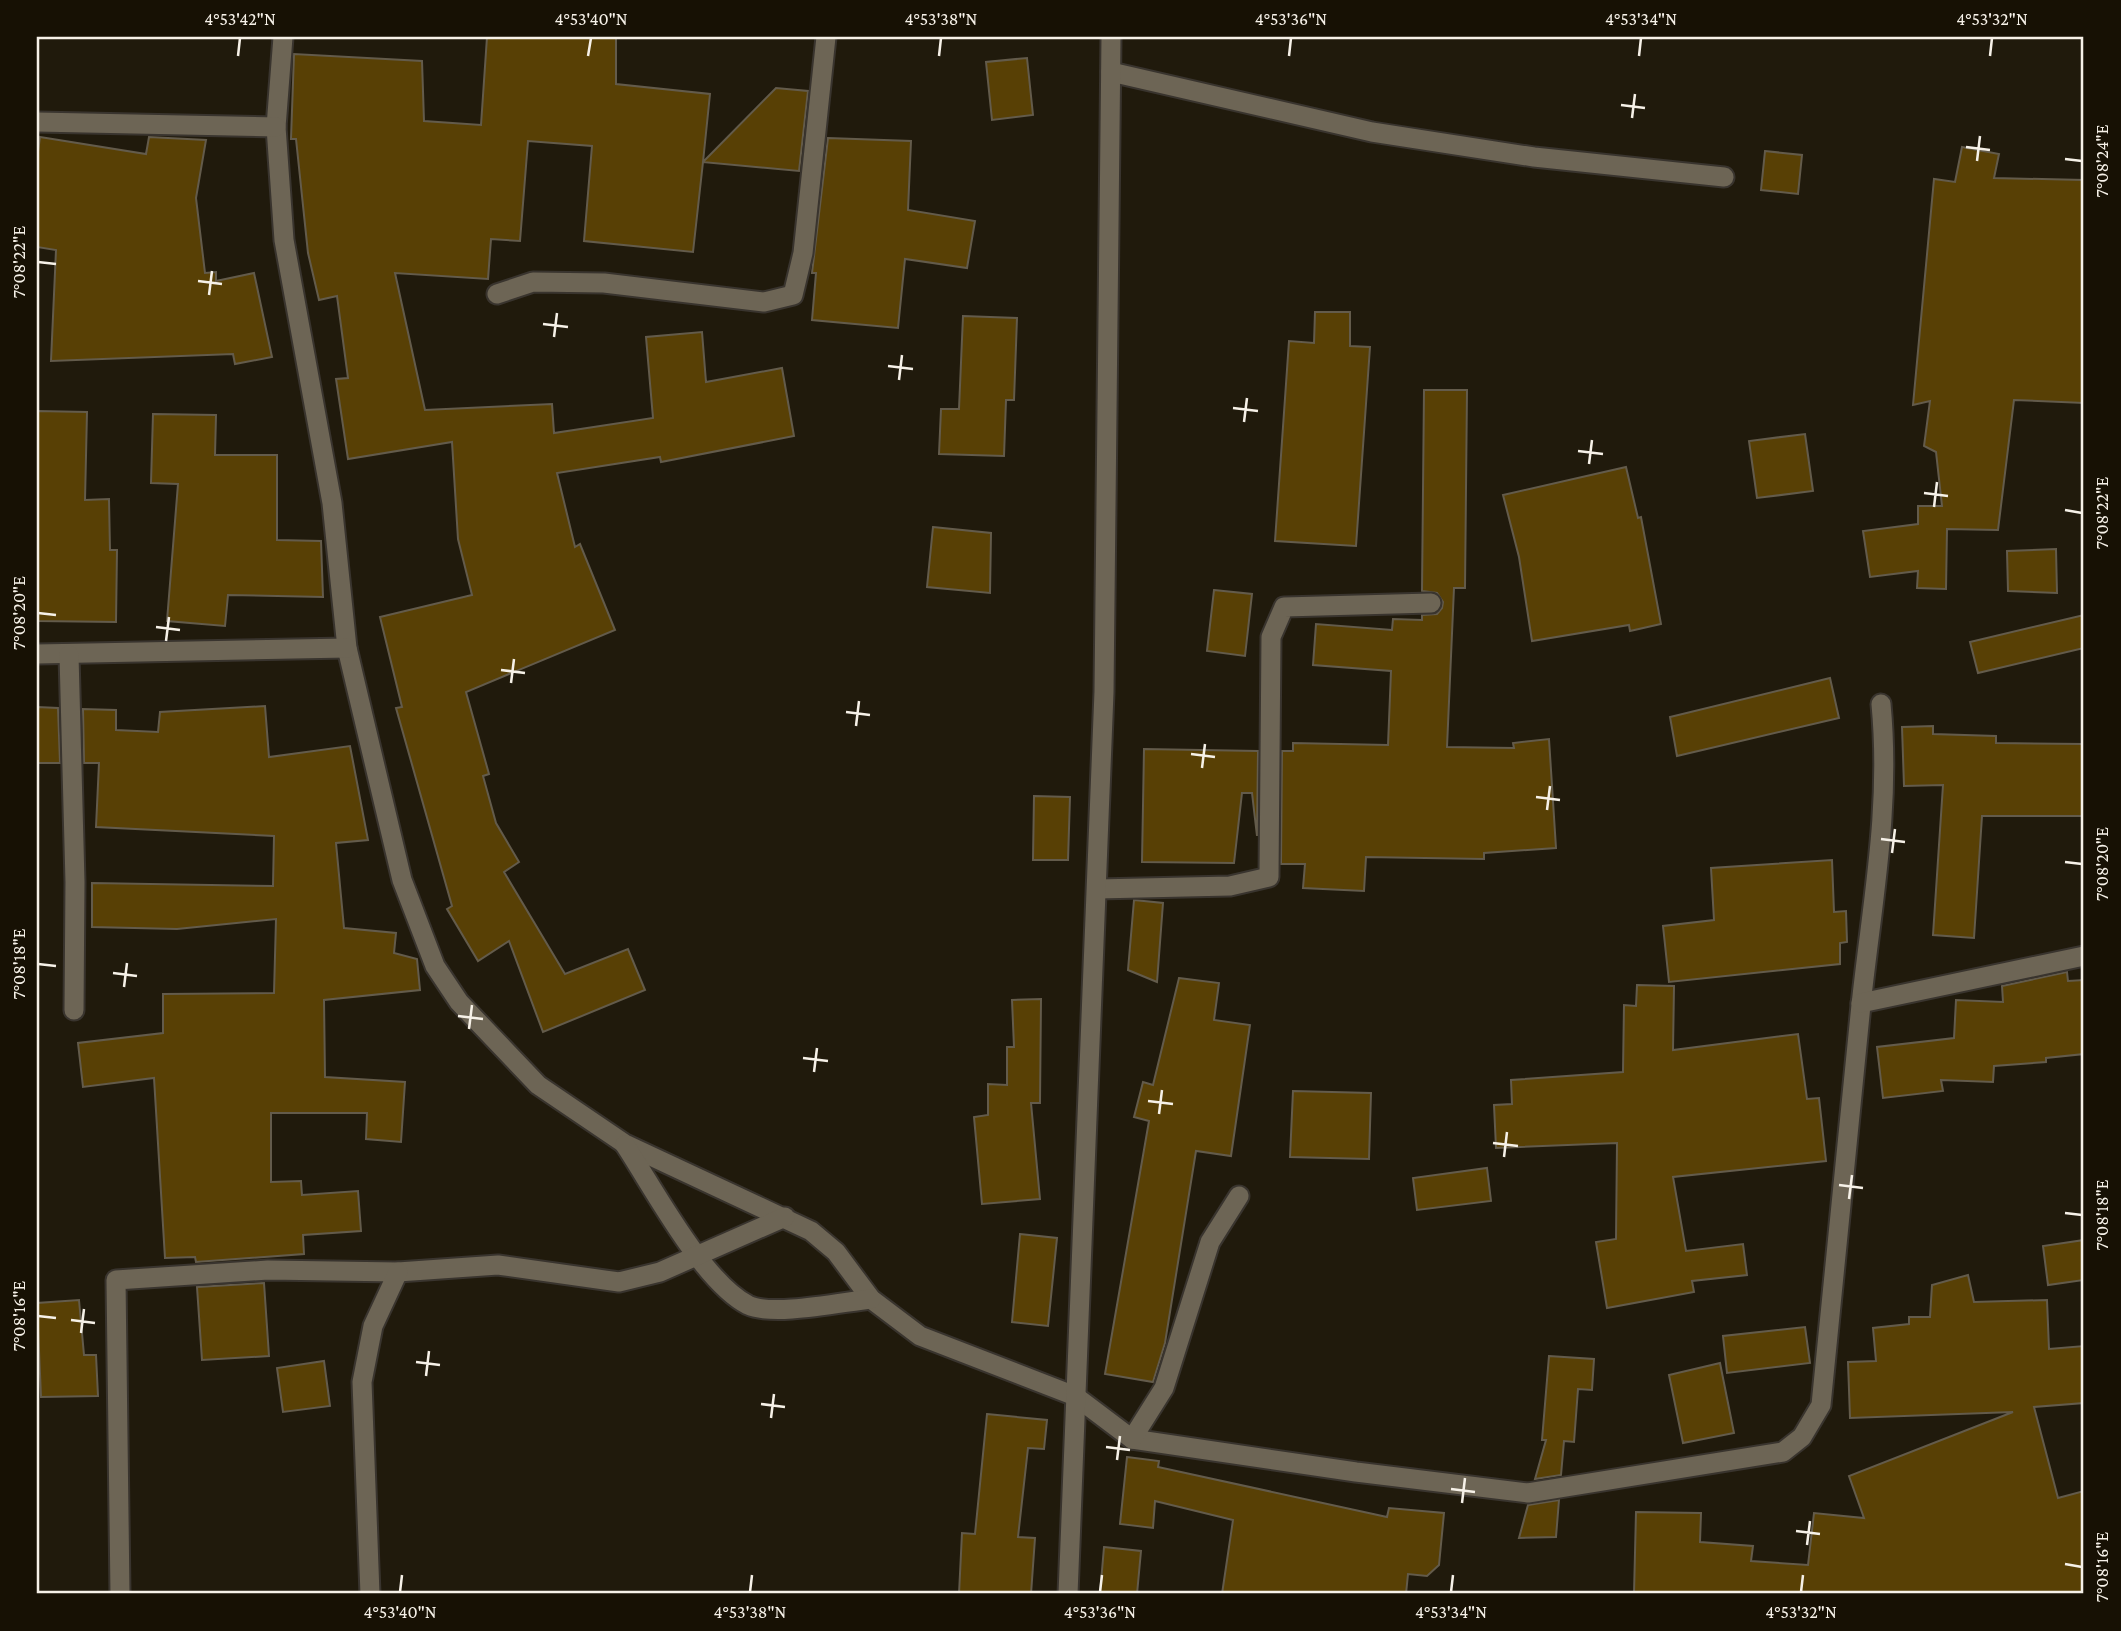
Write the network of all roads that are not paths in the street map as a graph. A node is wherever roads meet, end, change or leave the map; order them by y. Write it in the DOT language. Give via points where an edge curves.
graph roads {
  1 [pos="283,37"];
  2 [pos="826,37"];
  3 [pos="1111,37"];
  4 [pos="1111,72"];
  5 [pos="37,122"];
  6 [pos="275,127"];
  7 [pos="1724,177"];
  8 [pos="497,293"];
  9 [pos="1431,603"];
  10 [pos="347,648"];
  11 [pos="37,654"];
  12 [pos="69,654"];
  13 [pos="1881,704"];
  14 [pos="1097,889"];
  15 [pos="2084,956"];
  16 [pos="1861,1003"];
  17 [pos="74,1010"];
  18 [pos="625,1144"];
  19 [pos="1239,1196"];
  20 [pos="785,1217"];
  21 [pos="697,1255"];
  22 [pos="398,1272"];
  23 [pos="870,1299"];
  24 [pos="1076,1396"];
  25 [pos="1132,1439"];
  26 [pos="120,1594"];
  27 [pos="370,1594"];
  28 [pos="1068,1594"];
  1 -- 6 [label="street"];
  2 -- 8 [label="street" via="803,253 793,295 764,302 604,283 533,282"];
  3 -- 4 [label="street"];
  4 -- 7 [label="street" via="1372,132 1534,157"];
  4 -- 14 [label="street" via="1104,692"];
  5 -- 6 [label="street"];
  6 -- 10 [label="street" via="284,240 332,503"];
  9 -- 14 [label="street" via="1284,607 1271,637 1269,877 1230,886"];
  10 -- 12 [label="street"];
  10 -- 18 [label="street" via="402,880 435,966 459,1002 538,1085"];
  11 -- 12 [label="street"];
  12 -- 17 [label="street"];
  13 -- 16 [label="street" via="1885,810"];
  14 -- 24 [label="street"];
  15 -- 16 [label="street"];
  16 -- 25 [label="street" via="1821,1405 1802,1437 1783,1452 1528,1493"];
  18 -- 20 [label="street"];
  18 -- 21 [label="street"];
  19 -- 25 [label="street" via="1210,1242 1164,1388"];
  20 -- 21 [label="street"];
  20 -- 23 [label="street" via="836,1252"];
  21 -- 22 [label="street" via="660,1272 619,1282 498,1265"];
  21 -- 23 [label="street" via="722,1285 750,1306 786,1310"];
  22 -- 26 [label="street" via="268,1270 116,1280"];
  22 -- 27 [label="street" via="373,1326 362,1382"];
  23 -- 24 [label="street" via="920,1336"];
  24 -- 25 [label="street"];
  24 -- 28 [label="street"];
}
